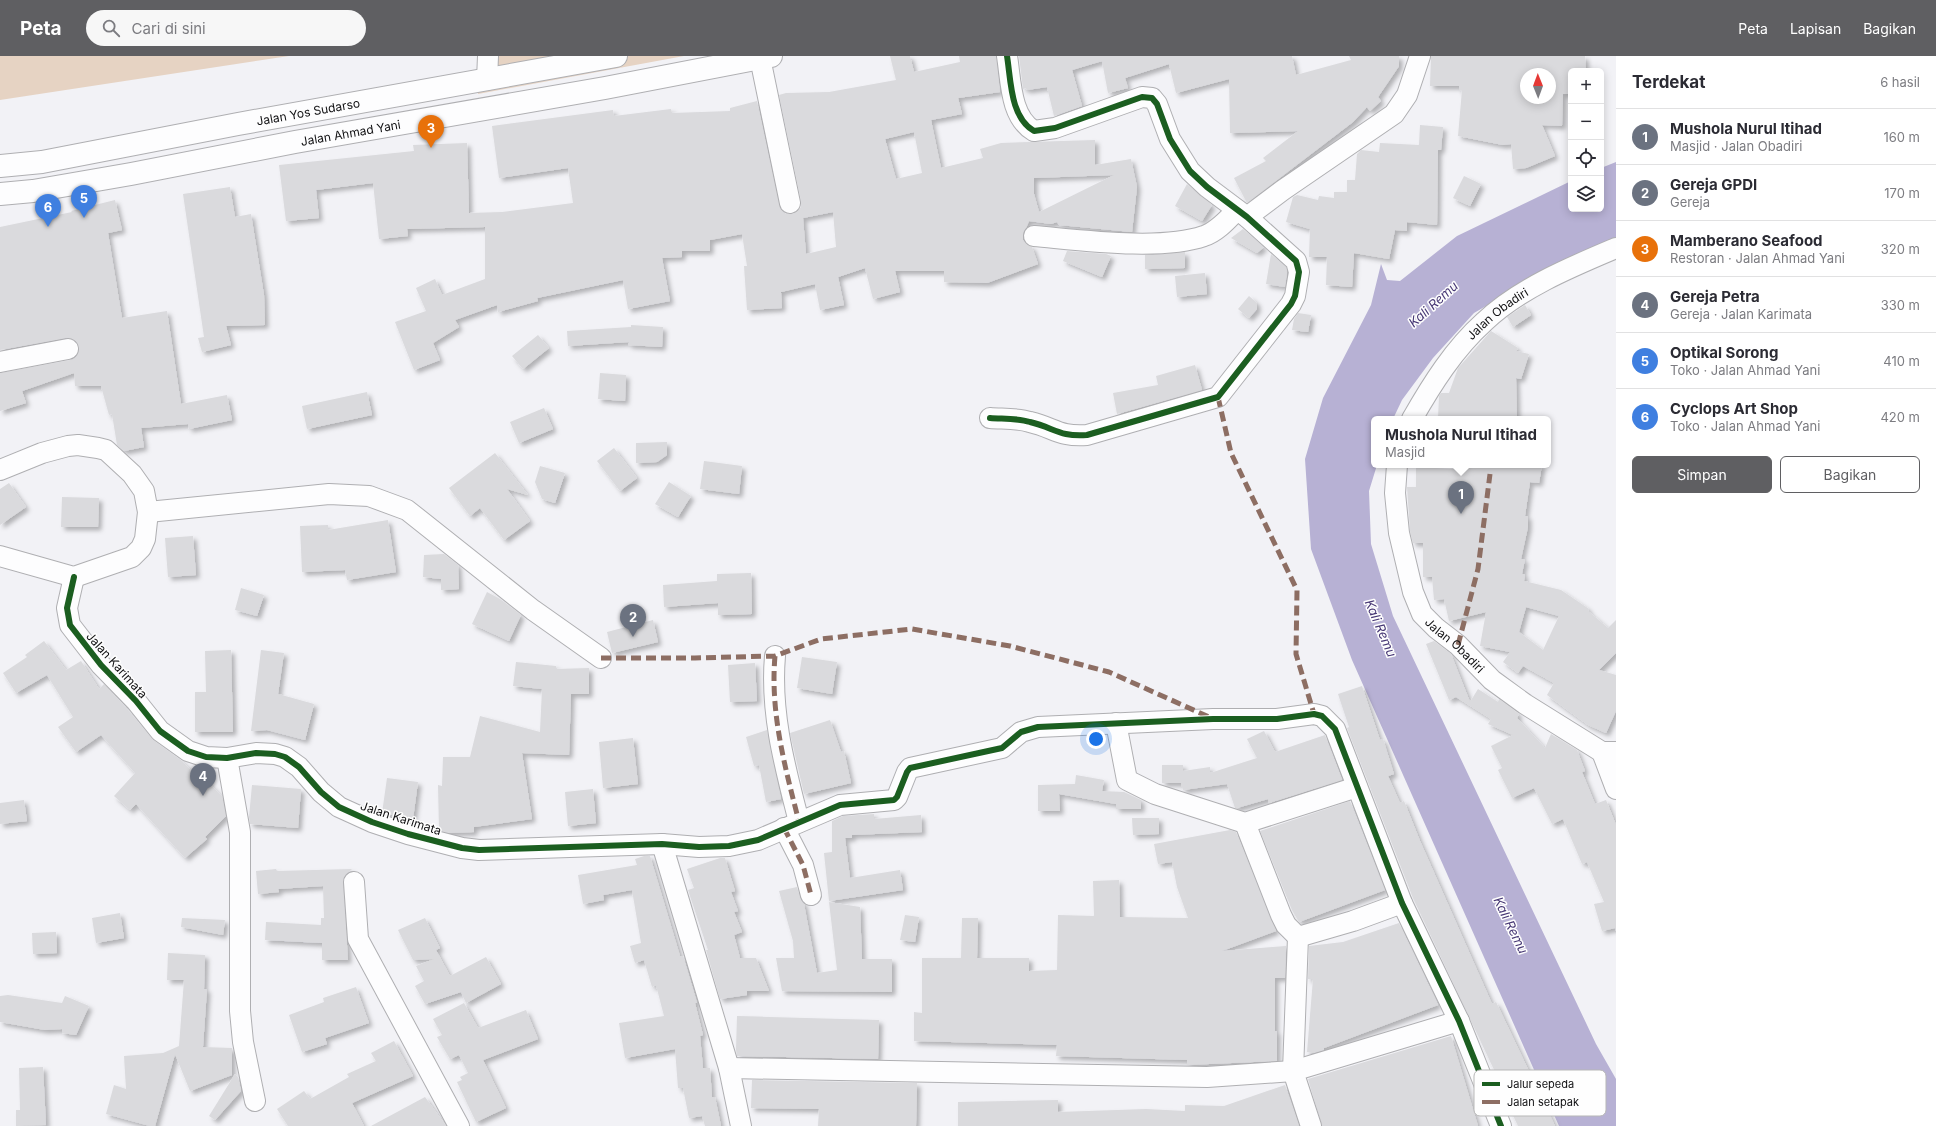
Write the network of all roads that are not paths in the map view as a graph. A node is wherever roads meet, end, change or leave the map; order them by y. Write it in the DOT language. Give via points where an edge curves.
graph roads {
  1 [pos="488,56"];
  2 [pos="1007,56"];
  3 [pos="1420,56"];
  4 [pos="608,57"];
  5 [pos="766,57"];
  6 [pos="487,80"];
  7 [pos="605,88"];
  8 [pos="0,166"];
  9 [pos="0,194"];
  10 [pos="790,203"];
  11 [pos="1242,213"];
  12 [pos="1034,236"];
  13 [pos="1616,248"];
  14 [pos="68,348"];
  15 [pos="0,362"];
  16 [pos="1414,416"];
  17 [pos="990,418"];
  18 [pos="1397,468"];
  19 [pos="0,470"];
  20 [pos="148,512"];
  21 [pos="0,556"];
  22 [pos="74,577"];
  23 [pos="775,656"];
  24 [pos="601,658"];
  25 [pos="1116,724"];
  26 [pos="1609,752"];
  27 [pos="227,758"];
  28 [pos="1357,786"];
  29 [pos="1616,789"];
  30 [pos="1246,823"];
  31 [pos="792,825"];
  32 [pos="662,844"];
  33 [pos="354,882"];
  34 [pos="811,895"];
  35 [pos="1402,903"];
  36 [pos="1298,937"];
  37 [pos="1459,1021"];
  38 [pos="729,1068"];
  39 [pos="1479,1070"];
  40 [pos="1293,1071"];
  41 [pos="255,1101"];
  42 [pos="1497,1116"];
  43 [pos="459,1126"];
  44 [pos="741,1126"];
  45 [pos="1311,1126"];
  46 [pos="1501,1126"];
  1 -- 6 [label="street"];
  2 -- 11 [label="street" via="1017,111 1029,128 1039,131 1055,128 1142,97 1150,97 1157,104 1170,139 1190,171 1206,187"];
  3 -- 11 [label="street" via="1407,95 1394,114 1283,190"];
  4 -- 6 [label="highway, Jalan Yos Sudarso"];
  4 -- 7 [label="highway"];
  5 -- 7 [label="highway, Jalan Ahmad Yani"];
  5 -- 10 [label="street"];
  6 -- 8 [label="highway, Jalan Yos Sudarso" via="42,162"];
  7 -- 9 [label="highway, Jalan Ahmad Yani" via="295,142 131,174 33,191"];
  11 -- 12 [label="street" via="1212,233 1190,240 1150,243"];
  11 -- 17 [label="street" via="1291,255 1298,264 1299,272 1291,304 1218,397 1087,435 1058,434 1021,420"];
  13 -- 16 [label="street, Jalan Obadiri" via="1547,280 1506,304 1484,321 1445,367"];
  14 -- 15 [label="street"];
  18 -- 26 [label="street, Jalan Obadiri" via="1395,493 1398,533 1413,592 1422,614 1458,645 1492,680 1525,704"];
  19 -- 20 [label="street" via="42,453 68,446 78,445 106,450 132,474 144,491"];
  20 -- 22 [label="street" via="145,539 132,557"];
  20 -- 24 [label="street" via="329,494 369,496 407,510 533,610"];
  21 -- 22 [label="street"];
  22 -- 27 [label="street, Jalan Karimata" via="67,608 70,625 101,665 136,701 160,731 188,751 206,757"];
  23 -- 31 [label="street" via="774,709 788,781"];
  25 -- 28 [label="street" via="1277,719 1314,714 1322,716 1335,729"];
  25 -- 30 [label="street" via="1127,780 1155,794"];
  25 -- 31 [label="street, Jalan Karimata" via="1032,729 1022,732 1002,748 910,768 894,800 840,805"];
  26 -- 29 [label="street"];
  27 -- 32 [label="street, Jalan Karimata" via="256,753 275,754 299,767 321,792 354,815 462,848 503,850"];
  27 -- 41 [label="street" via="240,832 240,1011 243,1042"];
  28 -- 30 [label="street"];
  28 -- 35 [label="street"];
  30 -- 36 [label="street" via="1281,915 1286,925"];
  31 -- 32 [label="street, Jalan Karimata" via="742,844 699,847"];
  31 -- 34 [label="street"];
  32 -- 38 [label="street"];
  33 -- 43 [label="street" via="358,939"];
  35 -- 36 [label="street"];
  35 -- 37 [label="street"];
  36 -- 40 [label="street"];
  37 -- 39 [label="street"];
  37 -- 40 [label="street"];
  38 -- 40 [label="street" via="1207,1077"];
  38 -- 44 [label="street"];
  40 -- 45 [label="street"];
  42 -- 46 [label="street"];
}
